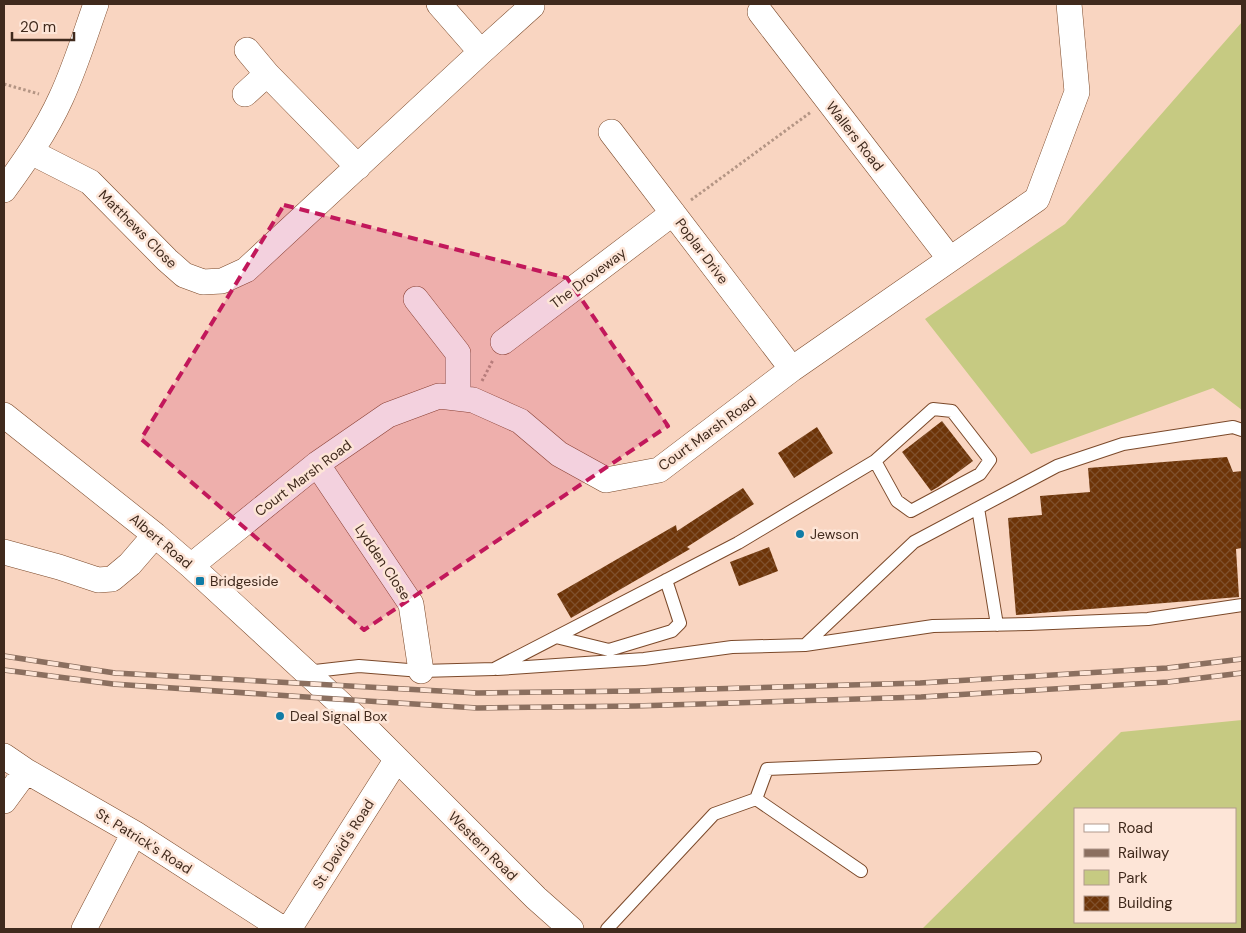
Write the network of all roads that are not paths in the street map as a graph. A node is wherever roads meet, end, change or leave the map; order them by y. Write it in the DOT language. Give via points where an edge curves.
graph roads {
  1 [pos="96,4"];
  2 [pos="438,4"];
  3 [pos="1069,4"];
  4 [pos="532,6"];
  5 [pos="760,12"];
  6 [pos="246,50"];
  7 [pos="481,52"];
  8 [pos="268,74"];
  9 [pos="245,94"];
  10 [pos="611,132"];
  11 [pos="32,152"];
  12 [pos="358,167"];
  13 [pos="4,190"];
  14 [pos="673,213"];
  15 [pos="950,259"];
  16 [pos="416,299"];
  17 [pos="503,342"];
  18 [pos="792,369"];
  19 [pos="465,399"];
  20 [pos="4,415"];
  21 [pos="1242,430"];
  22 [pos="876,461"];
  23 [pos="317,464"];
  24 [pos="978,508"];
  25 [pos="155,535"];
  26 [pos="4,552"];
  27 [pos="192,566"];
  28 [pos="666,580"];
  29 [pos="1242,605"];
  30 [pos="997,625"];
  31 [pos="556,636"];
  32 [pos="805,645"];
  33 [pos="494,669"];
  34 [pos="421,671"];
  35 [pos="306,672"];
  36 [pos="4,756"];
  37 [pos="1035,758"];
  38 [pos="397,759"];
  39 [pos="26,771"];
  40 [pos="756,799"];
  41 [pos="4,801"];
  42 [pos="134,833"];
  43 [pos="861,871"];
  44 [pos="84,929"];
  45 [pos="283,929"];
  46 [pos="289,929"];
  47 [pos="571,929"];
  48 [pos="607,929"];
  1 -- 11 [label="street" via="61,99"];
  2 -- 7 [label="street"];
  3 -- 15 [label="street, Court Marsh Road" via="1077,92 1037,199"];
  4 -- 7 [label="street, Matthews Close"];
  5 -- 15 [label="street, Wallers Road"];
  6 -- 8 [label="street"];
  7 -- 12 [label="street, Matthews Close"];
  8 -- 9 [label="street"];
  8 -- 12 [label="street"];
  10 -- 14 [label="street, Poplar Drive"];
  11 -- 12 [label="street, Matthews Close" via="90,182 184,275 203,282 222,281 246,270"];
  11 -- 13 [label="street"];
  14 -- 17 [label="street, The Droveway"];
  14 -- 18 [label="street, Poplar Drive"];
  15 -- 18 [label="street, Court Marsh Road"];
  16 -- 19 [label="street" via="458,353"];
  18 -- 19 [label="street, Court Marsh Road" via="659,470 606,480 559,454 520,421"];
  19 -- 23 [label="street, Court Marsh Road" via="439,396 388,415"];
  20 -- 25 [label="street, Albert Road"];
  21 -- 24 [label="lane" via="1233,427 1123,444 1057,466"];
  22 -- 22 [label="lane" via="933,409 952,411 990,460 980,474 911,511 897,501"];
  22 -- 28 [label="lane" via="738,543"];
  23 -- 27 [label="street, Court Marsh Road"];
  23 -- 34 [label="street, Lydden Close" via="411,604"];
  24 -- 30 [label="lane"];
  24 -- 32 [label="lane" via="914,542"];
  25 -- 26 [label="street" via="112,579 98,580"];
  25 -- 27 [label="street, Albert Road"];
  27 -- 35 [label="street, Albert Road"];
  28 -- 31 [label="lane"];
  28 -- 31 [label="lane" via="680,623 672,631 609,650"];
  29 -- 30 [label="lane" via="1148,619"];
  30 -- 32 [label="lane" via="932,626"];
  31 -- 33 [label="lane"];
  32 -- 33 [label="lane" via="732,647 644,659"];
  33 -- 34 [label="lane"];
  34 -- 35 [label="lane" via="359,666"];
  35 -- 38 [label="street, Albert Road"];
  36 -- 39 [label="street, St. Patrick's Road"];
  37 -- 40 [label="lane" via="766,769"];
  38 -- 46 [label="street, St. David's Road"];
  38 -- 47 [label="street, Western Road"];
  39 -- 41 [label="street"];
  39 -- 42 [label="street, St. Patrick's Road"];
  40 -- 43 [label="lane"];
  40 -- 48 [label="lane" via="714,814"];
  42 -- 44 [label="street"];
  42 -- 45 [label="street, St. Patrick's Road"];
}
